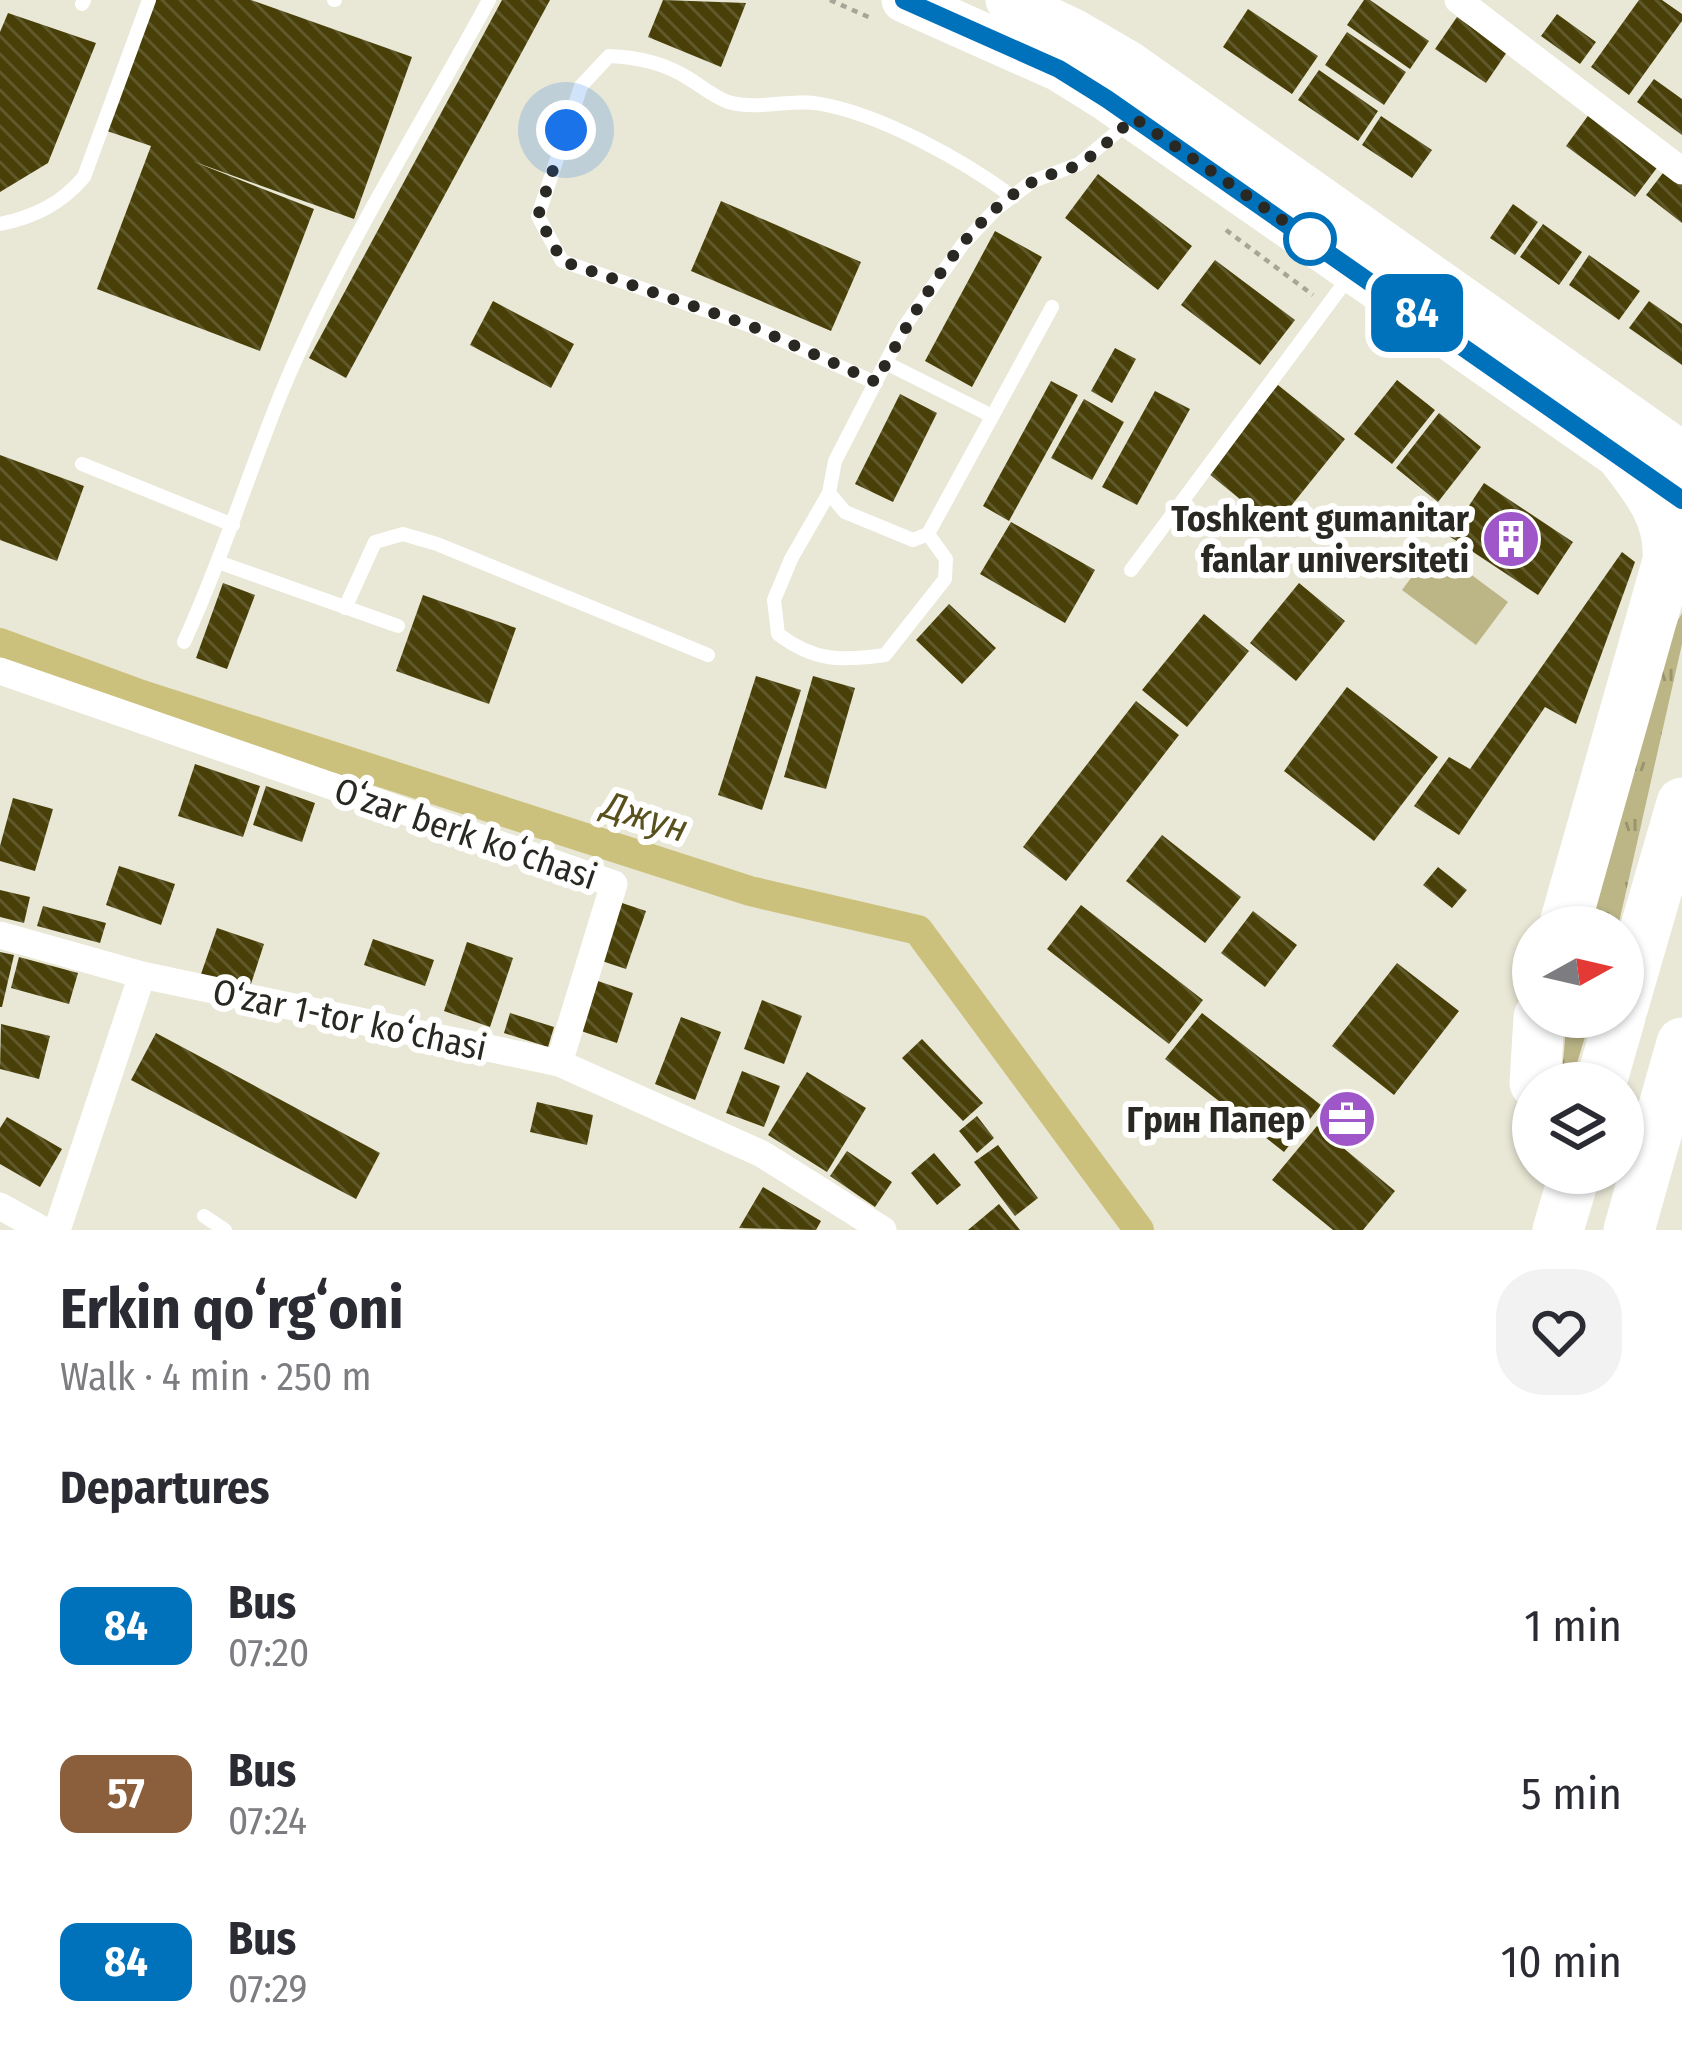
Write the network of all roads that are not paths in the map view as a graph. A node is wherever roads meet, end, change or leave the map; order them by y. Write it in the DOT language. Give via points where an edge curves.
graph roads {
  1 [pos="149,0"];
  2 [pos="489,0"];
  3 [pos="904,0"];
  4 [pos="1458,0"];
  5 [pos="1012,12"];
  6 [pos="1134,118"];
  7 [pos="1682,171"];
  8 [pos="1013,197"];
  9 [pos="0,224"];
  10 [pos="1354,270"];
  11 [pos="1052,307"];
  12 [pos="886,363"];
  13 [pos="876,382"];
  14 [pos="992,416"];
  15 [pos="1682,454"];
  16 [pos="1623,457"];
  17 [pos="82,464"];
  18 [pos="829,493"];
  19 [pos="1682,500"];
  20 [pos="233,525"];
  21 [pos="928,534"];
  22 [pos="220,563"];
  23 [pos="1130,570"];
  24 [pos="345,608"];
  25 [pos="398,626"];
  26 [pos="184,642"];
  27 [pos="708,655"];
  28 [pos="0,671"];
  29 [pos="1682,803"];
  30 [pos="1570,906"];
  31 [pos="1644,934"];
  32 [pos="0,935"];
  33 [pos="142,976"];
  34 [pos="1682,1043"];
  35 [pos="559,1063"];
  36 [pos="1682,1187"];
  37 [pos="1550,1194"];
  38 [pos="1569,1194"];
  39 [pos="0,1206"];
  40 [pos="204,1216"];
  41 [pos="43,1230"];
  42 [pos="57,1230"];
  43 [pos="225,1230"];
  44 [pos="883,1230"];
  45 [pos="1558,1230"];
  46 [pos="1629,1230"];
  47 [pos="1642,1230"];
  1 -- 9 [label="lane" via="84,177 29,218"];
  2 -- 20 [label="lane" via="345,256 280,395"];
  3 -- 5 [label="main road"];
  4 -- 7 [label="street"];
  5 -- 6 [label="main road" via="1059,69"];
  5 -- 15 [label="main road" via="1127,63"];
  6 -- 8 [label="lane" via="1079,164"];
  6 -- 10 [label="main road"];
  8 -- 12 [label="lane" via="963,244"];
  8 -- 13 [label="lane" via="876,122 818,103 751,107 723,100 638,57 609,56 581,86 538,216 562,261 751,326"];
  10 -- 16 [label="main road"];
  10 -- 23 [label="lane"];
  11 -- 14 [label="lane"];
  12 -- 13 [label="lane"];
  12 -- 14 [label="lane"];
  13 -- 18 [label="lane" via="835,461"];
  14 -- 21 [label="lane"];
  16 -- 19 [label="main road"];
  16 -- 30 [label="highway" via="1662,515 1668,561"];
  17 -- 20 [label="lane"];
  18 -- 21 [label="lane" via="845,512 913,540"];
  18 -- 21 [label="lane" via="774,600 778,634 800,650 843,661 885,655 945,579 946,559"];
  20 -- 22 [label="lane"];
  22 -- 24 [label="lane"];
  22 -- 26 [label="lane"];
  24 -- 25 [label="lane"];
  24 -- 27 [label="lane" via="376,542 404,534"];
  28 -- 35 [label="street, Oʻzar berk koʻchasi" via="614,884"];
  29 -- 31 [label="highway"];
  32 -- 33 [label="street, O‘zar 1-tor koʻchasi"];
  33 -- 35 [label="street, O‘zar 1-tor koʻchasi"];
  33 -- 42 [label="street"];
  34 -- 46 [label="highway"];
  35 -- 44 [label="street" via="762,1154"];
  36 -- 47 [label="highway"];
  37 -- 45 [label="highway"];
  38 -- 45 [label="highway"];
  39 -- 41 [label="street"];
  40 -- 43 [label="lane"];
}
